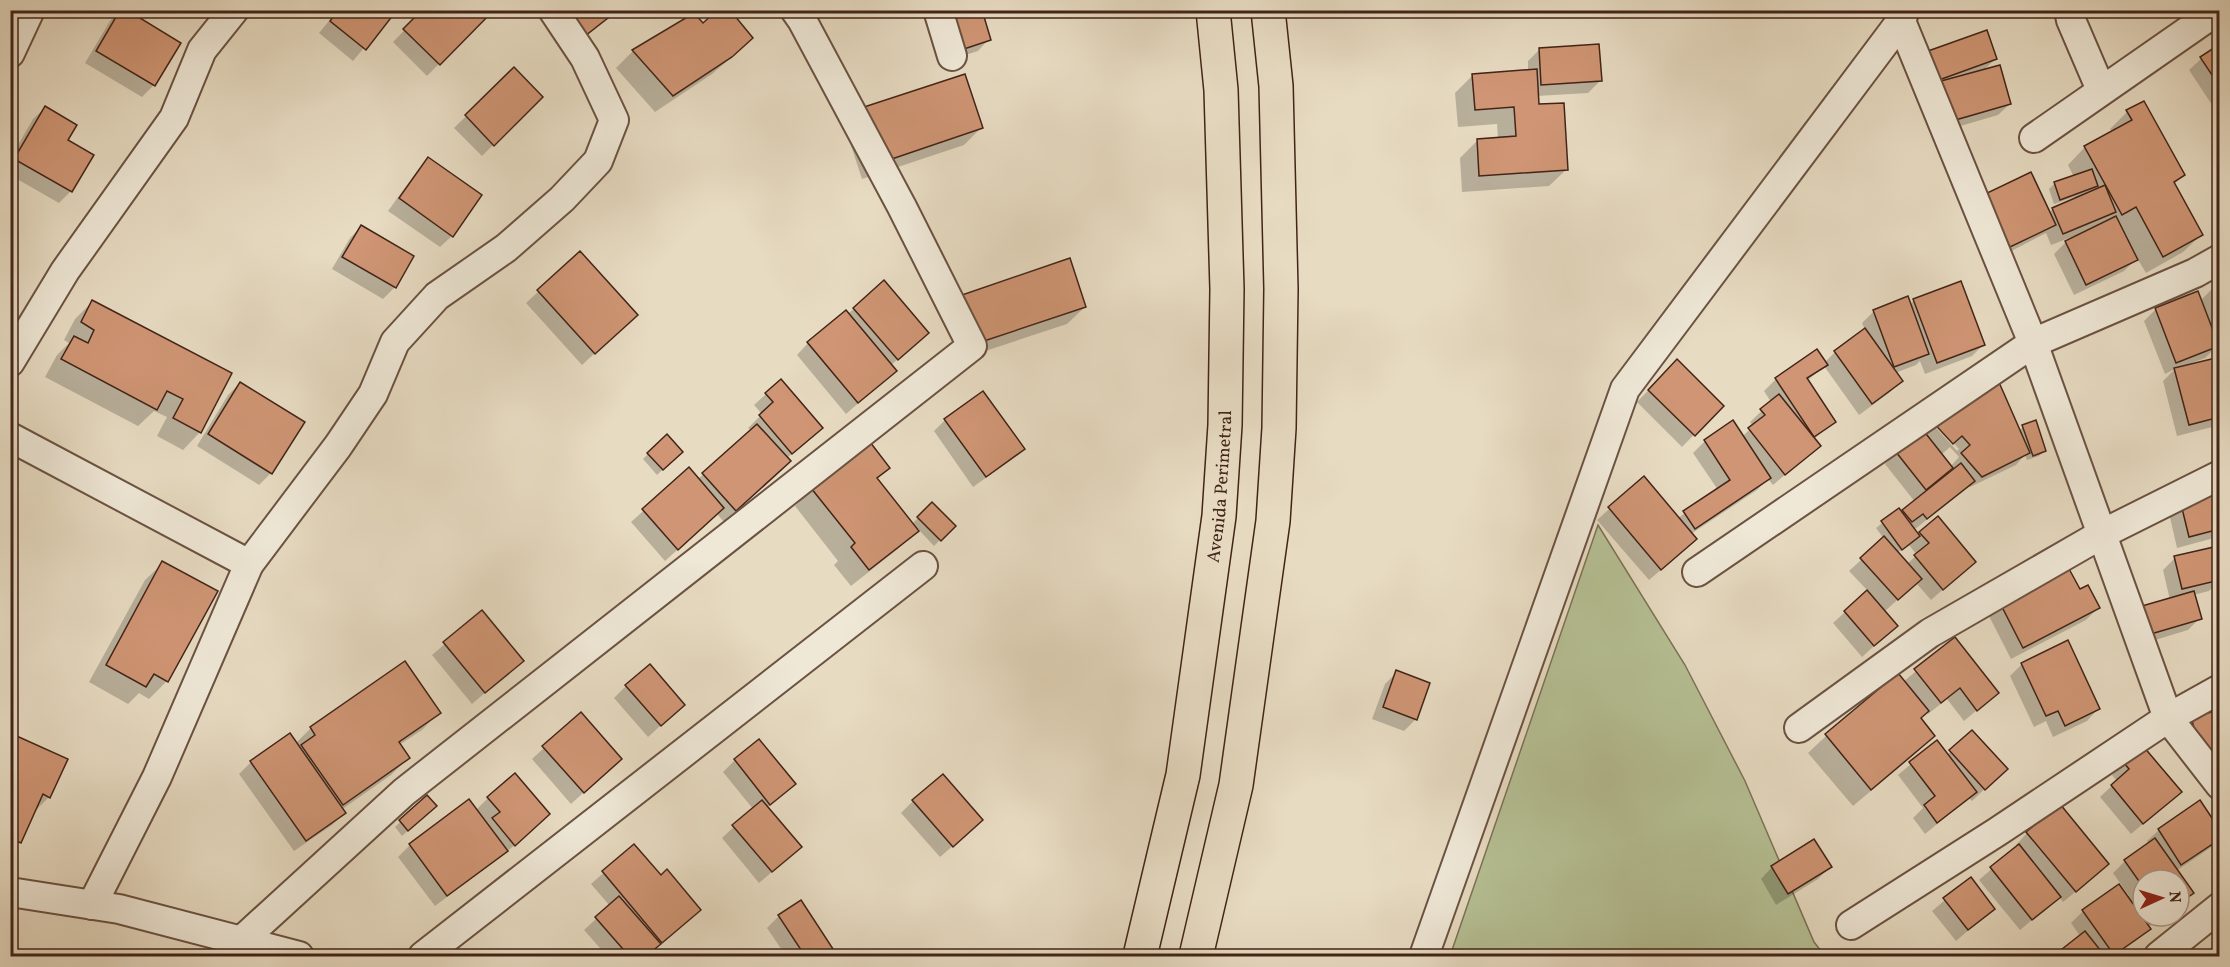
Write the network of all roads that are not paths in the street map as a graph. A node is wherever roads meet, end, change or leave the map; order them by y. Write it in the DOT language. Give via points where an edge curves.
graph roads {
  1 [pos="30,10"];
  2 [pos="234,10"];
  3 [pos="552,10"];
  4 [pos="795,10"];
  5 [pos="938,10"];
  6 [pos="1213,10"];
  7 [pos="1268,10"];
  8 [pos="2069,10"];
  9 [pos="2218,10"];
  10 [pos="1903,16"];
  11 [pos="10,53"];
  12 [pos="952,56"];
  13 [pos="2101,90"];
  14 [pos="2034,138"];
  15 [pos="2220,259"];
  16 [pos="2033,343"];
  17 [pos="10,362"];
  18 [pos="10,437"];
  19 [pos="2220,475"];
  20 [pos="2102,534"];
  21 [pos="249,564"];
  22 [pos="923,566"];
  23 [pos="1697,573"];
  24 [pos="2220,689"];
  25 [pos="2168,718"];
  26 [pos="1799,728"];
  27 [pos="2220,785"];
  28 [pos="10,892"];
  29 [pos="92,905"];
  30 [pos="2220,907"];
  31 [pos="1851,925"];
  32 [pos="242,941"];
  33 [pos="298,957"];
  34 [pos="423,957"];
  35 [pos="1140,957"];
  36 [pos="1196,957"];
  37 [pos="1424,957"];
  38 [pos="2159,957"];
  1 -- 11 [label="street"];
  2 -- 17 [label="street" via="202,50 174,118 65,271"];
  3 -- 21 [label="street" via="585,58 614,120 597,161 562,199 506,248 437,296 395,342 367,403"];
  4 -- 32 [label="street" via="972,346 404,792"];
  5 -- 12 [label="street"];
  6 -- 35 [label="main road, Avenida Perimetral" via="1221,90 1227,289 1219,516 1183,775"];
  7 -- 36 [label="main road" via="1276,86 1281,289 1273,521 1236,785"];
  8 -- 13 [label="street"];
  9 -- 13 [label="street"];
  10 -- 16 [label="street"];
  10 -- 37 [label="street" via="1625,389"];
  13 -- 14 [label="street"];
  15 -- 16 [label="street"];
  16 -- 20 [label="street"];
  16 -- 23 [label="street"];
  18 -- 21 [label="street"];
  19 -- 20 [label="street"];
  20 -- 25 [label="street"];
  20 -- 26 [label="street" via="1930,633"];
  21 -- 29 [label="street" via="157,777"];
  22 -- 34 [label="street"];
  24 -- 25 [label="street"];
  25 -- 27 [label="street"];
  25 -- 31 [label="street"];
  28 -- 29 [label="street"];
  29 -- 32 [label="street"];
  30 -- 38 [label="street"];
  32 -- 33 [label="street"];
}
